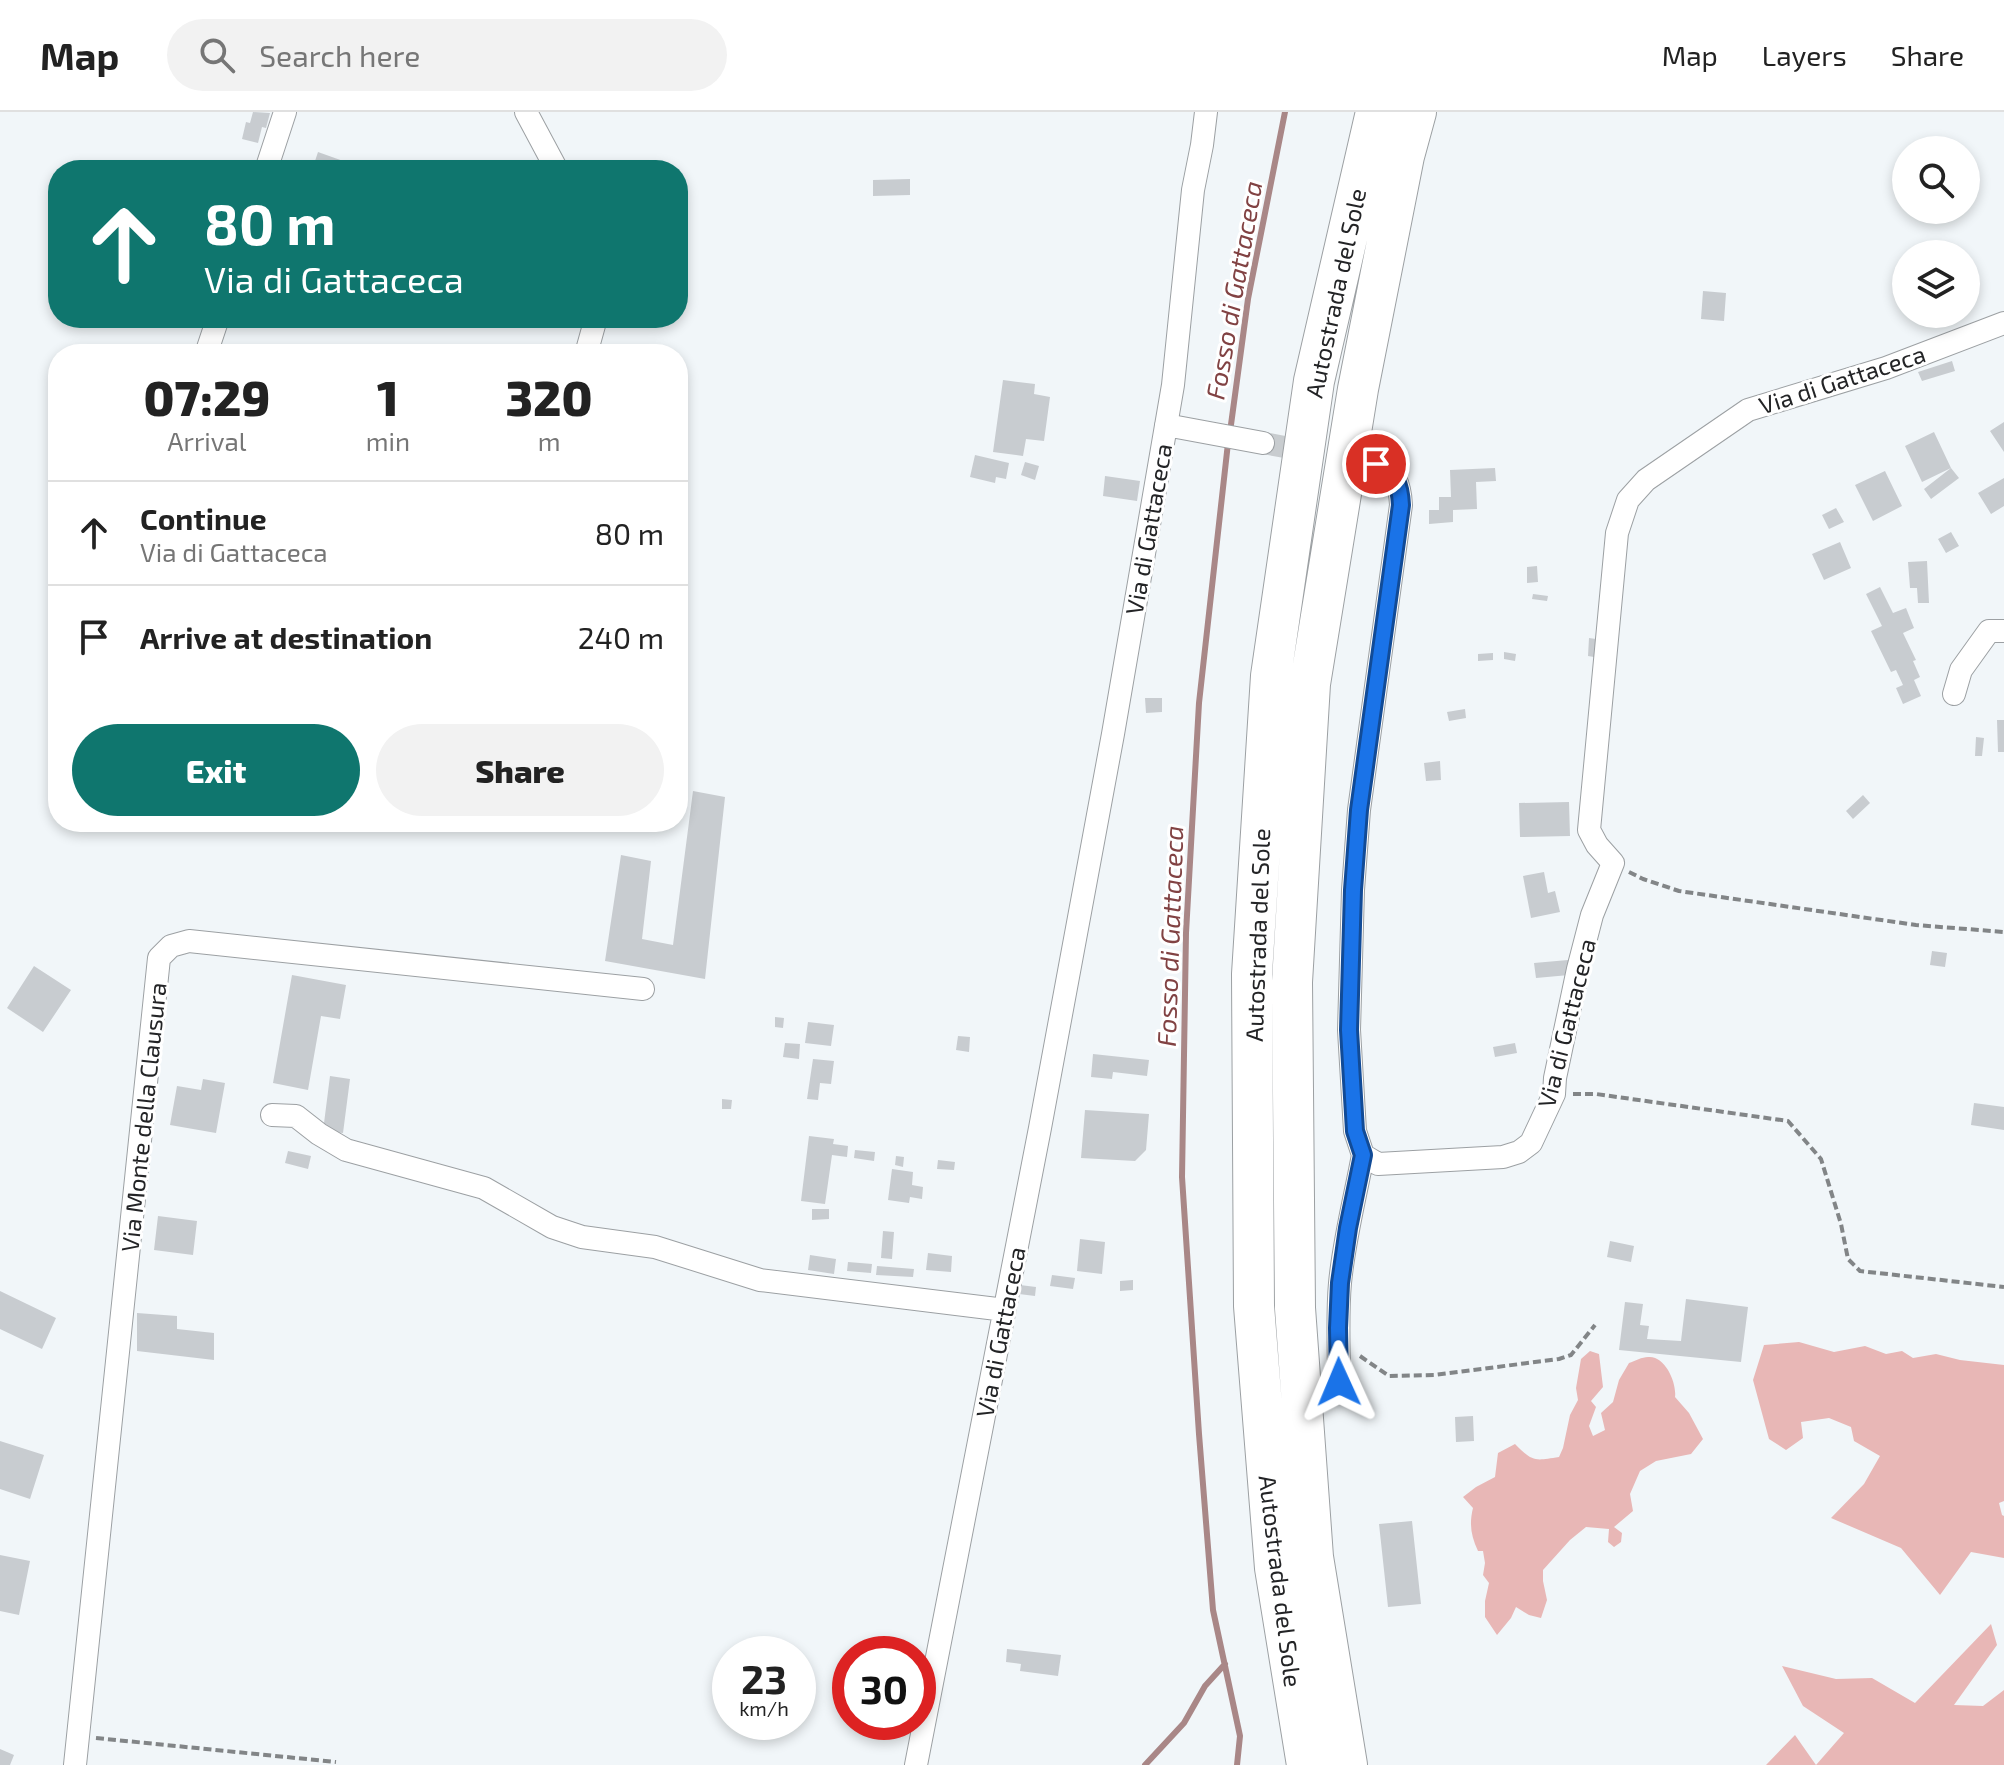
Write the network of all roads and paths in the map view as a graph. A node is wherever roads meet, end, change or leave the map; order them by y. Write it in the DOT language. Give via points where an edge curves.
graph roads {
  1 [pos="285,112"];
  2 [pos="526,112"];
  3 [pos="1206,112"];
  4 [pos="1376,112"];
  5 [pos="1416,112"];
  6 [pos="269,160"];
  7 [pos="552,160"];
  8 [pos="2002,321"];
  9 [pos="1166,425"];
  10 [pos="1263,443"];
  11 [pos="1376,464"];
  12 [pos="2004,631"];
  13 [pos="1954,694"];
  14 [pos="1613,863"];
  15 [pos="2004,932"];
  16 [pos="643,989"];
  17 [pos="1554,1094"];
  18 [pos="272,1115"];
  19 [pos="1363,1155"];
  20 [pos="2004,1287"];
  21 [pos="1005,1310"];
  22 [pos="1595,1325"];
  23 [pos="1339,1339"];
  24 [pos="1339,1382"];
  25 [pos="78,1737"];
  26 [pos="336,1762"];
  27 [pos="75,1765"];
  28 [pos="916,1765"];
  29 [pos="1307,1765"];
  30 [pos="1347,1765"];
  1 -- 6 [label="street"];
  2 -- 7 [label="street"];
  3 -- 9 [label="street, Via di Gattaceca"];
  4 -- 29 [label="highway, Autostrada del Sole" via="1314,381 1276,645 1252,974 1254,1306 1275,1568"];
  5 -- 30 [label="highway, Autostrada del Sole" via="1358,389 1310,684 1292,982 1295,1308 1313,1557"];
  8 -- 14 [label="street, Via di Gattaceca" via="1886,368 1748,410 1646,480 1628,500 1617,533 1589,830"];
  9 -- 10 [label="street, Via di Gattaceca"];
  9 -- 21 [label="street, Via di Gattaceca"];
  11 -- 19 [label="street" via="1396,478 1401,505 1353,890 1349,1030 1355,1131"];
  12 -- 13 [label="street" via="1989,631 1961,670"];
  14 -- 15 [label="path" via="1679,891 1916,925"];
  14 -- 17 [label="street, Via di Gattaceca" via="1578,969"];
  16 -- 25 [label="street, Via Monte della Clausura" via="189,941 171,946 159,958"];
  17 -- 19 [label="street, Via di Gattaceca" via="1531,1143 1519,1152 1378,1164"];
  17 -- 20 [label="path" via="1596,1094 1788,1121 1821,1159 1848,1259 1860,1271"];
  18 -- 21 [label="street" via="296,1116 346,1150 484,1188 552,1227 582,1237 655,1247 760,1280"];
  19 -- 23 [label="street" via="1340,1283"];
  21 -- 28 [label="street, Via di Gattaceca"];
  22 -- 23 [label="path" via="1571,1355 1559,1359 1434,1375 1389,1376"];
  23 -- 24 [label="street"];
  25 -- 26 [label="path"];
  25 -- 27 [label="street, Via Monte della Clausura"];
}
